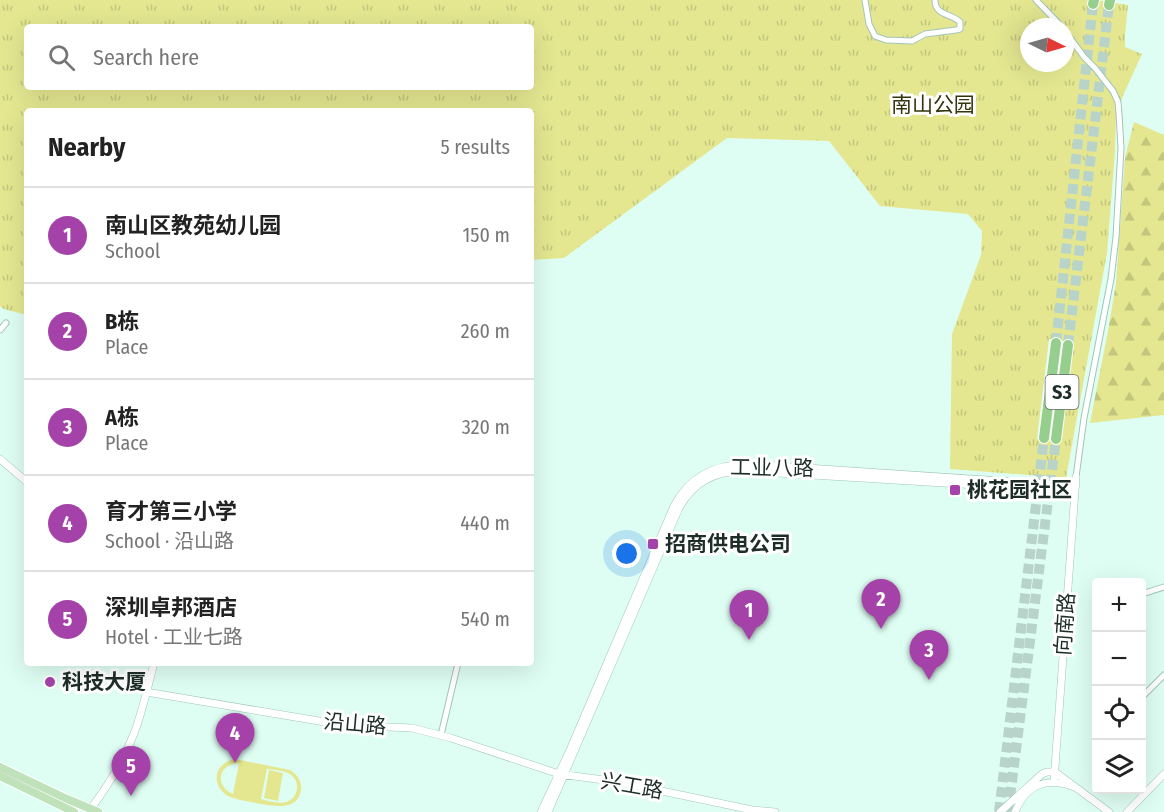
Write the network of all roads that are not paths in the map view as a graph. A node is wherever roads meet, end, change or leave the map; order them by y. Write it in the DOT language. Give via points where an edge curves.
graph roads {
  1 [pos="866,0"];
  2 [pos="934,0"];
  3 [pos="1036,0"];
  4 [pos="1053,18"];
  5 [pos="1074,43"];
  6 [pos="6,323"];
  7 [pos="0,330"];
  8 [pos="1056,343"];
  9 [pos="1068,345"];
  10 [pos="1044,438"];
  11 [pos="1056,439"];
  12 [pos="0,459"];
  13 [pos="1076,477"];
  14 [pos="24,479"];
  15 [pos="1075,489"];
  16 [pos="1164,587"];
  17 [pos="1146,593"];
  18 [pos="153,666"];
  19 [pos="457,666"];
  20 [pos="1164,675"];
  21 [pos="146,692"];
  22 [pos="1146,693"];
  23 [pos="441,735"];
  24 [pos="0,767"];
  25 [pos="1054,772"];
  26 [pos="1164,774"];
  27 [pos="561,775"];
  28 [pos="0,776"];
  29 [pos="1054,781"];
  30 [pos="1075,787"];
  31 [pos="92,811"];
  32 [pos="74,812"];
  33 [pos="541,812"];
  34 [pos="548,812"];
  35 [pos="775,812"];
  36 [pos="1000,812"];
  37 [pos="1015,812"];
  38 [pos="1109,812"];
  39 [pos="1127,812"];
  1 -- 2 [label="street" via="874,36 912,41 925,34 960,29 960,22 936,9"];
  3 -- 4 [label="street"];
  5 -- 13 [label="street" via="1118,102 1121,148 1111,279"];
  6 -- 7 [label="street"];
  8 -- 10 [label="highway, S3"];
  9 -- 11 [label="highway, S3"];
  12 -- 14 [label="street"];
  13 -- 15 [label="street, 向南路"];
  15 -- 25 [label="street, 向南路"];
  15 -- 27 [label="street, 工业八路" via="745,471 707,479 685,497 679,508"];
  16 -- 17 [label="street"];
  18 -- 21 [label="street"];
  19 -- 23 [label="street"];
  20 -- 22 [label="street"];
  21 -- 23 [label="street, 沿山路" via="344,725 412,728"];
  21 -- 31 [label="street" via="122,761"];
  23 -- 27 [label="street, 沿山路"];
  24 -- 31 [label="main road"];
  25 -- 29 [label="street, 向南路"];
  25 -- 30 [label="street"];
  25 -- 36 [label="street" via="1042,774"];
  26 -- 39 [label="street"];
  27 -- 33 [label="street, 工业八路"];
  27 -- 34 [label="street, 工业八路"];
  27 -- 35 [label="street, 兴工路"];
  28 -- 32 [label="main road"];
  29 -- 30 [label="street"];
  29 -- 37 [label="street" via="1031,790"];
  30 -- 38 [label="street"];
}
